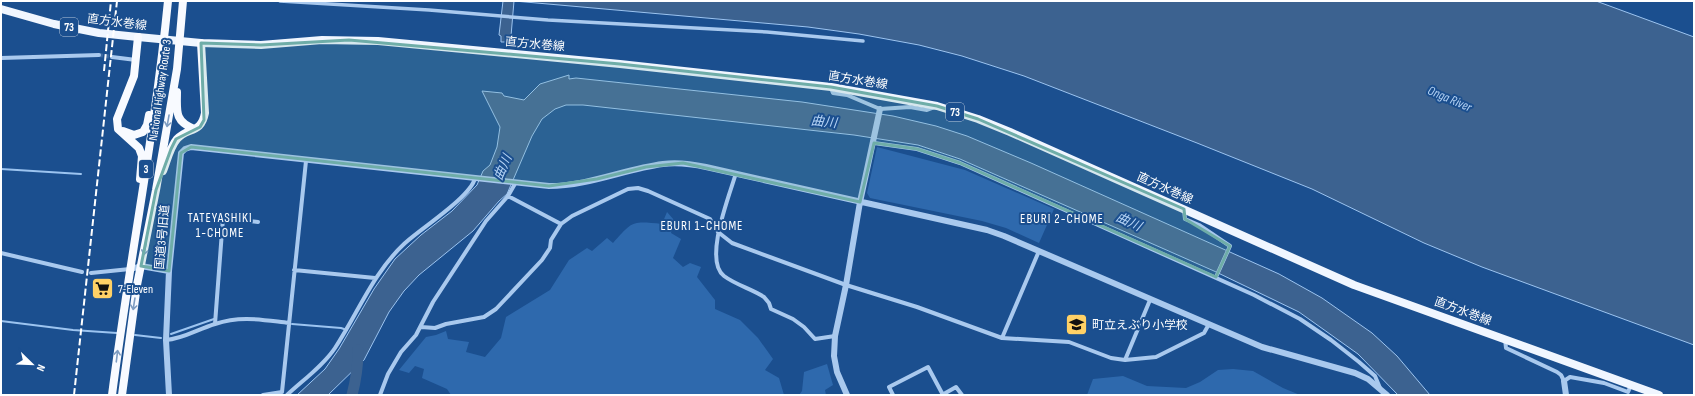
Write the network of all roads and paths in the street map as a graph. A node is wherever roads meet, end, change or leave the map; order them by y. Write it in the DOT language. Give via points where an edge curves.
graph roads {
  1 [pos="168,1"];
  2 [pos="183,1"];
  3 [pos="280,1"];
  4 [pos="1,9"];
  5 [pos="138,37"];
  6 [pos="862,41"];
  7 [pos="201,43"];
  8 [pos="99,55"];
  9 [pos="112,57"];
  10 [pos="1,58"];
  11 [pos="136,60"];
  12 [pos="160,69"];
  13 [pos="177,69"];
  14 [pos="831,87"];
  15 [pos="937,106"];
  16 [pos="880,109"];
  17 [pos="194,129"];
  18 [pos="121,130"];
  19 [pos="874,142"];
  20 [pos="306,161"];
  21 [pos="736,173"];
  22 [pos="476,178"];
  23 [pos="514,182"];
  24 [pos="156,190"];
  25 [pos="508,196"];
  26 [pos="860,202"];
  27 [pos="1184,209"];
  28 [pos="138,222"];
  29 [pos="258,222"];
  30 [pos="561,224"];
  31 [pos="718,232"];
  32 [pos="1039,251"];
  33 [pos="1,253"];
  34 [pos="141,266"];
  35 [pos="130,269"];
  36 [pos="294,270"];
  37 [pos="169,271"];
  38 [pos="82,272"];
  39 [pos="91,273"];
  40 [pos="1216,277"];
  41 [pos="375,278"];
  42 [pos="846,285"];
  43 [pos="1150,300"];
  44 [pos="289,323"];
  45 [pos="215,324"];
  46 [pos="1210,324"];
  47 [pos="421,327"];
  48 [pos="835,336"];
  49 [pos="1002,338"];
  50 [pos="1505,339"];
  51 [pos="166,340"];
  52 [pos="1125,360"];
  53 [pos="1564,381"];
  54 [pos="1631,385"];
  55 [pos="1380,388"];
  56 [pos="112,395"];
  57 [pos="122,395"];
  58 [pos="169,395"];
  59 [pos="263,395"];
  60 [pos="287,395"];
  61 [pos="380,395"];
  62 [pos="847,395"];
  63 [pos="893,395"];
  64 [pos="942,395"];
  65 [pos="962,395"];
  66 [pos="1387,395"];
  67 [pos="1566,395"];
  68 [pos="1660,395"];
  1 -- 12 [label="highway, National Highway Route 3 / 3"];
  2 -- 13 [label="highway, National Highway Route 3 / 3"];
  3 -- 6 [label="street" via="767,32"];
  4 -- 5 [label="main road, 直方水巻線 / 73" via="54,24 99,33"];
  5 -- 7 [label="main road, 直方水巻線 / 73"];
  5 -- 11 [label="highway"];
  7 -- 14 [label="main road, 直方水巻線 / 73" via="261,45 322,40 378,41"];
  7 -- 17 [label="highway" via="205,113 200,127"];
  8 -- 10 [label="street"];
  9 -- 11 [label="street"];
  11 -- 18 [label="highway" via="131,87 117,119 118,129"];
  12 -- 18 [label="highway" via="143,132 134,135"];
  12 -- 28 [label="highway, National Highway Route 3 / 3"];
  13 -- 17 [label="highway" via="177,112 180,121"];
  13 -- 24 [label="highway, National Highway Route 3 / 3, one-way"];
  14 -- 15 [label="main road, 直方水巻線 / 73"];
  14 -- 16 [label="street" via="833,93 847,95"];
  15 -- 16 [label="street" via="927,110 910,107"];
  15 -- 27 [label="main road, 直方水巻線 / 73" via="1010,132"];
  16 -- 19 [label="street"];
  17 -- 24 [label="highway" via="176,139"];
  18 -- 28 [label="highway" via="139,148 142,156"];
  19 -- 26 [label="street"];
  19 -- 40 [label="street" via="917,149 960,163"];
  20 -- 22 [label="street"];
  20 -- 36 [label="street"];
  20 -- 37 [label="street, 国道3号旧道" via="185,149 181,153"];
  21 -- 23 [label="street" via="683,163 665,164 560,186"];
  21 -- 26 [label="street"];
  21 -- 31 [label="street"];
  22 -- 23 [label="street"];
  22 -- 41 [label="street" via="451,206 403,244"];
  23 -- 25 [label="street"];
  24 -- 34 [label="highway, National Highway Route 3 / 3, one-way"];
  25 -- 30 [label="street"];
  25 -- 47 [label="street" via="486,221 433,302"];
  26 -- 32 [label="street" via="987,230"];
  26 -- 42 [label="street"];
  27 -- 40 [label="street" via="1185,219 1199,225 1230,246"];
  27 -- 50 [label="main road, 直方水巻線 / 73" via="1354,285"];
  28 -- 35 [label="highway, National Highway Route 3 / 3"];
  29 -- 45 [label="street" via="223,218"];
  30 -- 31 [label="street" via="604,199 628,189 638,188 664,197 710,219"];
  30 -- 47 [label="street" via="542,260 496,309 484,318 435,328"];
  31 -- 42 [label="street" via="732,243"];
  31 -- 48 [label="street" via="715,260 722,275 764,297 770,309 793,319 815,339"];
  32 -- 43 [label="street"];
  32 -- 49 [label="street"];
  33 -- 38 [label="street"];
  34 -- 35 [label="street"];
  34 -- 37 [label="street"];
  34 -- 57 [label="highway, National Highway Route 3 / 3, one-way"];
  35 -- 39 [label="street"];
  56 -- 35 [label="highway, National Highway Route 3 / 3, one-way"];
  36 -- 41 [label="street"];
  36 -- 44 [label="street"];
  37 -- 51 [label="street, 国道3号旧道"];
  40 -- 55 [label="street" via="1300,319 1359,362 1374,376"];
  41 -- 60 [label="street" via="334,349"];
  42 -- 48 [label="street"];
  42 -- 49 [label="street" via="917,307"];
  43 -- 46 [label="street"];
  43 -- 52 [label="street"];
  44 -- 45 [label="street" via="239,318"];
  44 -- 59 [label="street" via="282,392"];
  45 -- 51 [label="street"];
  46 -- 52 [label="street" via="1204,333 1156,357"];
  46 -- 55 [label="street" via="1262,347 1355,373"];
  47 -- 61 [label="street" via="401,352 388,374"];
  48 -- 62 [label="street" via="834,356 837,372"];
  49 -- 52 [label="street" via="1069,342 1111,358"];
  50 -- 53 [label="street" via="1506,348 1557,372"];
  50 -- 54 [label="main road, 直方水巻線 / 73"];
  51 -- 58 [label="street, 国道3号旧道"];
  53 -- 54 [label="street" via="1570,377 1604,383 1628,392"];
  53 -- 67 [label="street"];
  54 -- 68 [label="main road, 直方水巻線 / 73"];
  55 -- 66 [label="street"];
  63 -- 64 [label="street" via="889,387 928,367"];
  64 -- 65 [label="street" via="956,388"];
}
